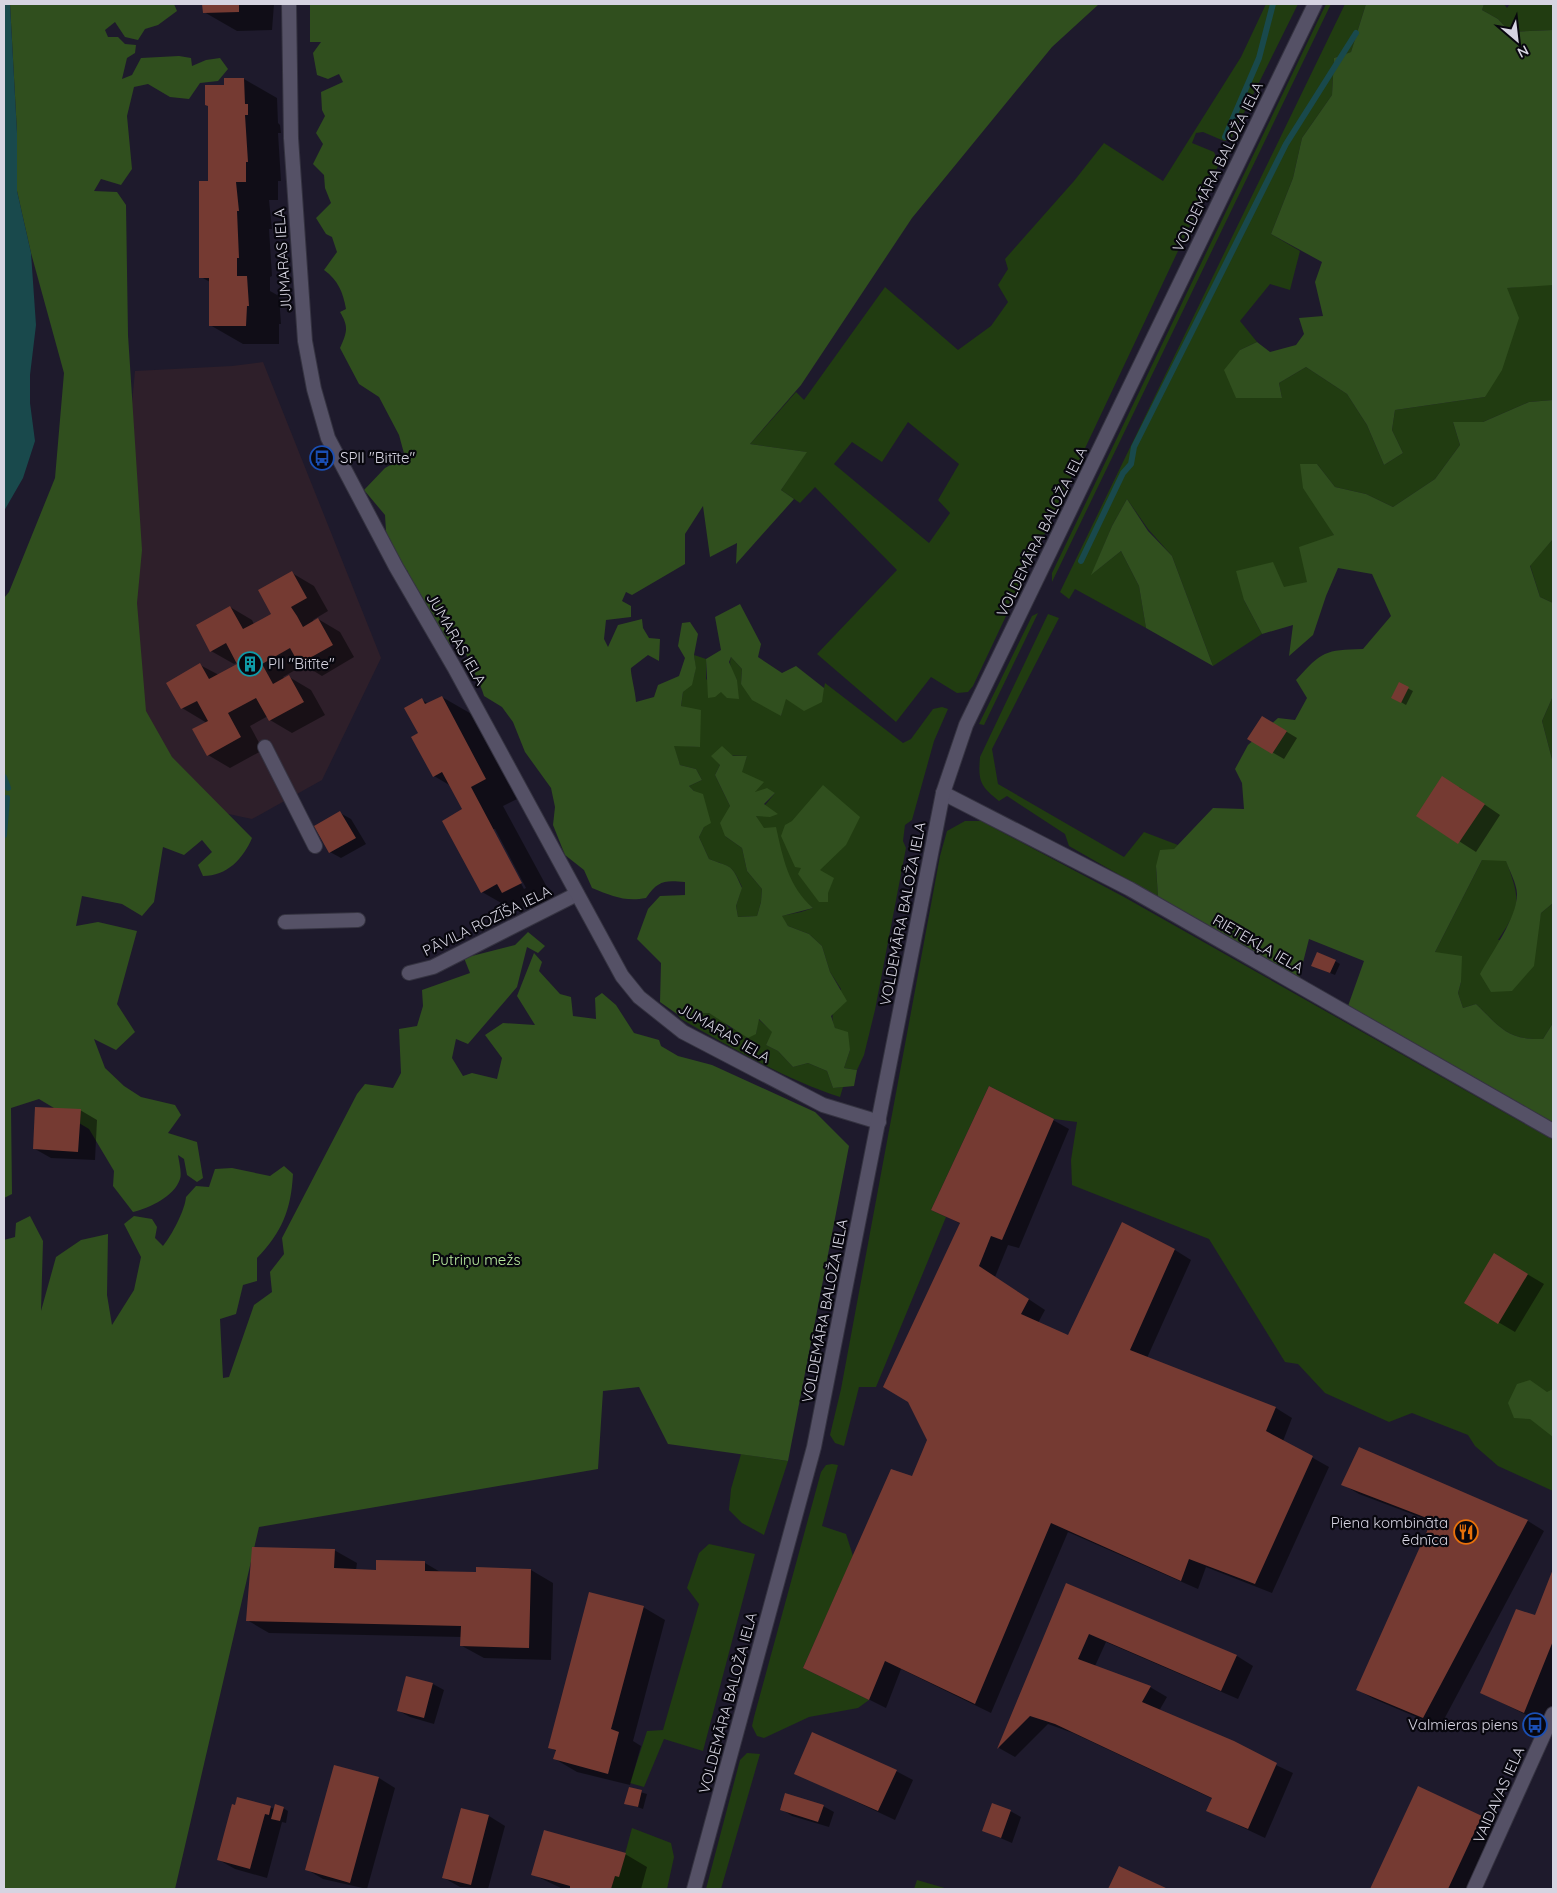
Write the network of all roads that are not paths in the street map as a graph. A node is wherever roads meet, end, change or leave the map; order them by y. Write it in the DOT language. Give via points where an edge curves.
graph roads {
  1 [pos="289,4"];
  2 [pos="1314,4"];
  3 [pos="264,747"];
  4 [pos="943,793"];
  5 [pos="315,846"];
  6 [pos="577,894"];
  7 [pos="358,920"];
  8 [pos="285,922"];
  9 [pos="409,973"];
  10 [pos="879,1122"];
  11 [pos="1553,1131"];
  12 [pos="1553,1714"];
  13 [pos="694,1889"];
  14 [pos="1474,1889"];
  1 -- 6 [label="street, JUMARAS IELA" via="291,138 305,341 328,438"];
  2 -- 4 [label="street, VOLDEMĀRA BALOŽA IELA" via="966,725"];
  3 -- 5 [label="street"];
  4 -- 10 [label="street, VOLDEMĀRA BALOŽA IELA"];
  4 -- 11 [label="street, RIETEKĻA IELA" via="1130,889"];
  6 -- 9 [label="street, PĀVILA ROZĪŠA IELA" via="433,967"];
  6 -- 10 [label="street, JUMARAS IELA" via="622,976 639,997 683,1032 823,1105"];
  7 -- 8 [label="street"];
  10 -- 13 [label="street, VOLDEMĀRA BALOŽA IELA" via="814,1447"];
  12 -- 14 [label="street, VAIDAVAS IELA"];
}
